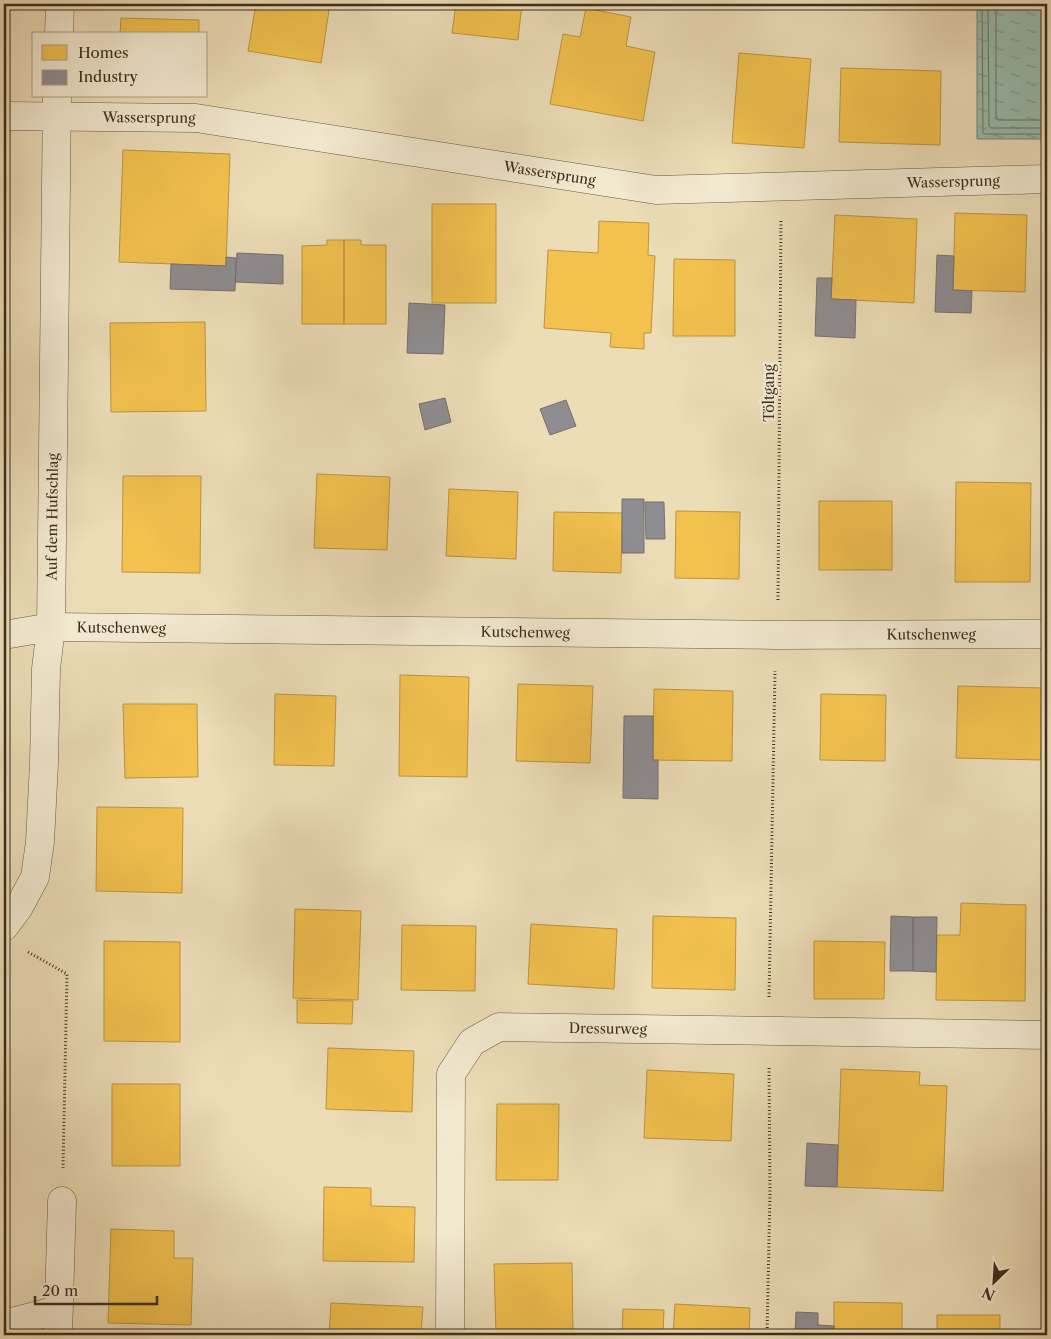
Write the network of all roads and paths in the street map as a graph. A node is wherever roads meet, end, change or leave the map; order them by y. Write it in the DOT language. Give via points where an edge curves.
graph roads {
  1 [pos="60,4"];
  2 [pos="59,32"];
  3 [pos="56,107"];
  4 [pos="4,116"];
  5 [pos="1047,179"];
  6 [pos="782,186"];
  7 [pos="778,602"];
  8 [pos="51,627"];
  9 [pos="4,634"];
  10 [pos="1047,634"];
  11 [pos="12,937"];
  12 [pos="1047,1035"];
  13 [pos="62,1201"];
  14 [pos="58,1323"];
  15 [pos="4,1324"];
  16 [pos="450,1335"];
  1 -- 2 [label="street"];
  3 -- 4 [label="street, Wassersprung"];
  3 -- 6 [label="street, Wassersprung" via="196,118 656,190"];
  3 -- 8 [label="street, Auf dem Hufschlag"];
  5 -- 6 [label="street, Wassersprung"];
  6 -- 7 [label="path, Töltgang"];
  8 -- 9 [label="street, Kutschenweg"];
  8 -- 10 [label="street, Kutschenweg" via="776,635"];
  8 -- 11 [label="street, Auf dem Hufschlag" via="46,669 40,842 35,877 19,907"];
  11 -- 13 [label="path" via="67,974"];
  12 -- 16 [label="street, Dressurweg" via="499,1027 472,1042 452,1074"];
  13 -- 14 [label="street"];
  14 -- 15 [label="street"];
}
